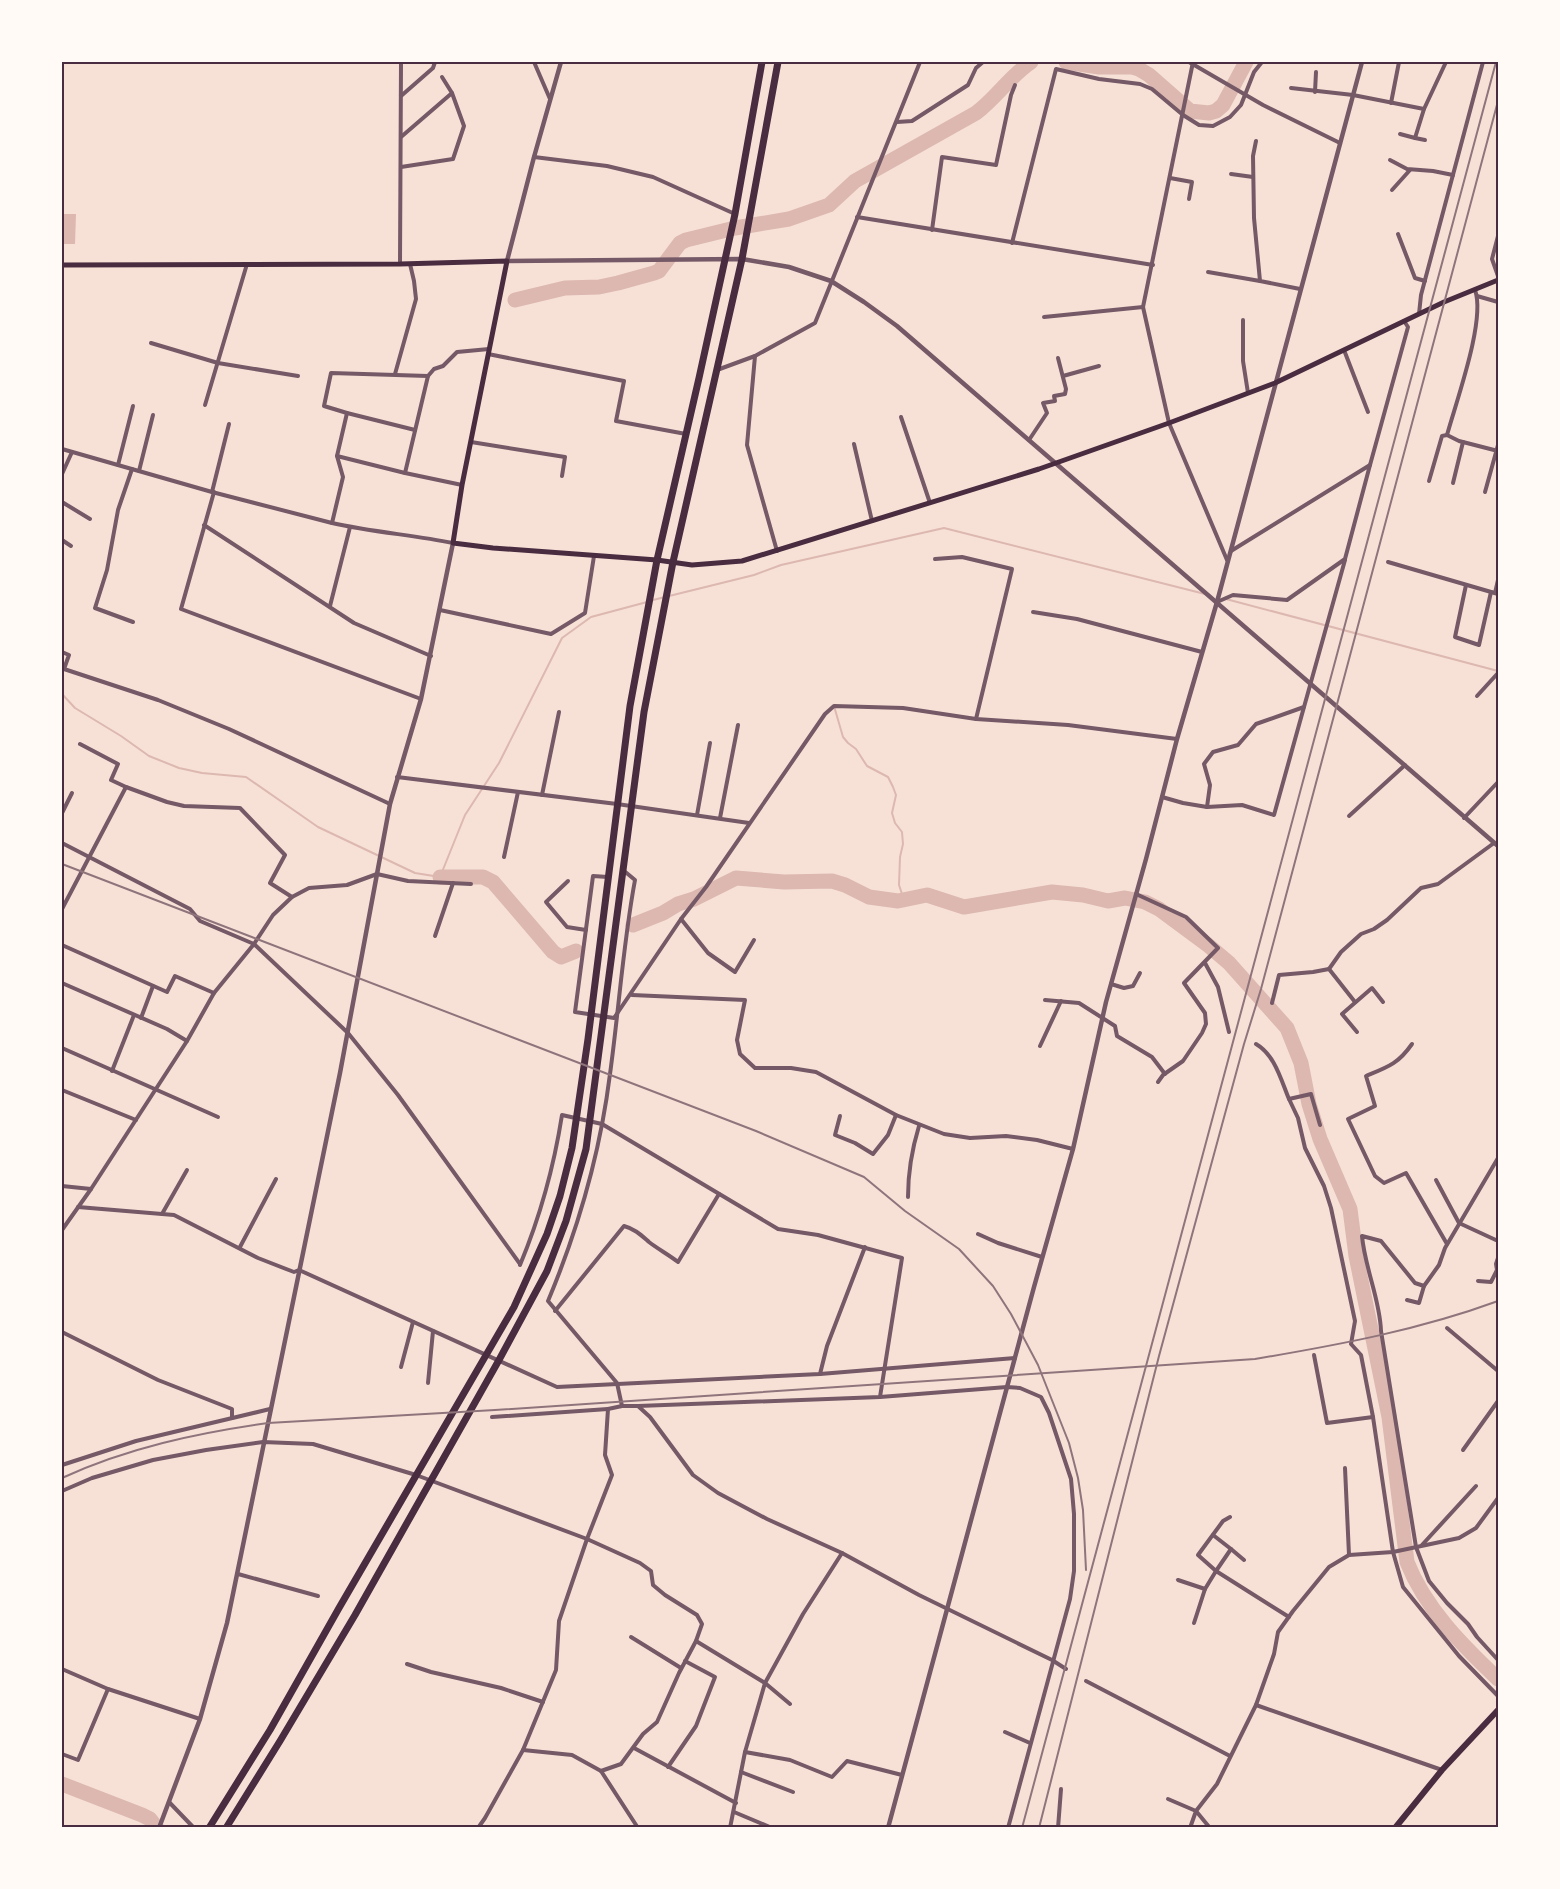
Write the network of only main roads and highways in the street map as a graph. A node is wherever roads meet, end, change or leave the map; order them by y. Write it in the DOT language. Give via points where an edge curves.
graph roads {
  1 [pos="762,62"];
  2 [pos="778,62"];
  3 [pos="62,265"];
  4 [pos="1498,278"];
  5 [pos="657,560"];
  6 [pos="673,562"];
  7 [pos="1498,1710"];
  8 [pos="209,1827"];
  9 [pos="226,1827"];
  10 [pos="1395,1827"];
  1 -- 5 [label="highway" via="726,259"];
  2 -- 6 [label="highway" via="742,259"];
  3 -- 5 [label="main road" via="507,261 453,543"];
  4 -- 6 [label="main road" via="1275,383 1057,463 742,561 692,565"];
  5 -- 6 [label="main road"];
  5 -- 8 [label="highway" via="630,706 572,1148 547,1234 514,1307 270,1730"];
  6 -- 9 [label="highway" via="644,712 585,1149 566,1221 547,1271 499,1360 355,1615"];
  7 -- 10 [label="main road"];
}
